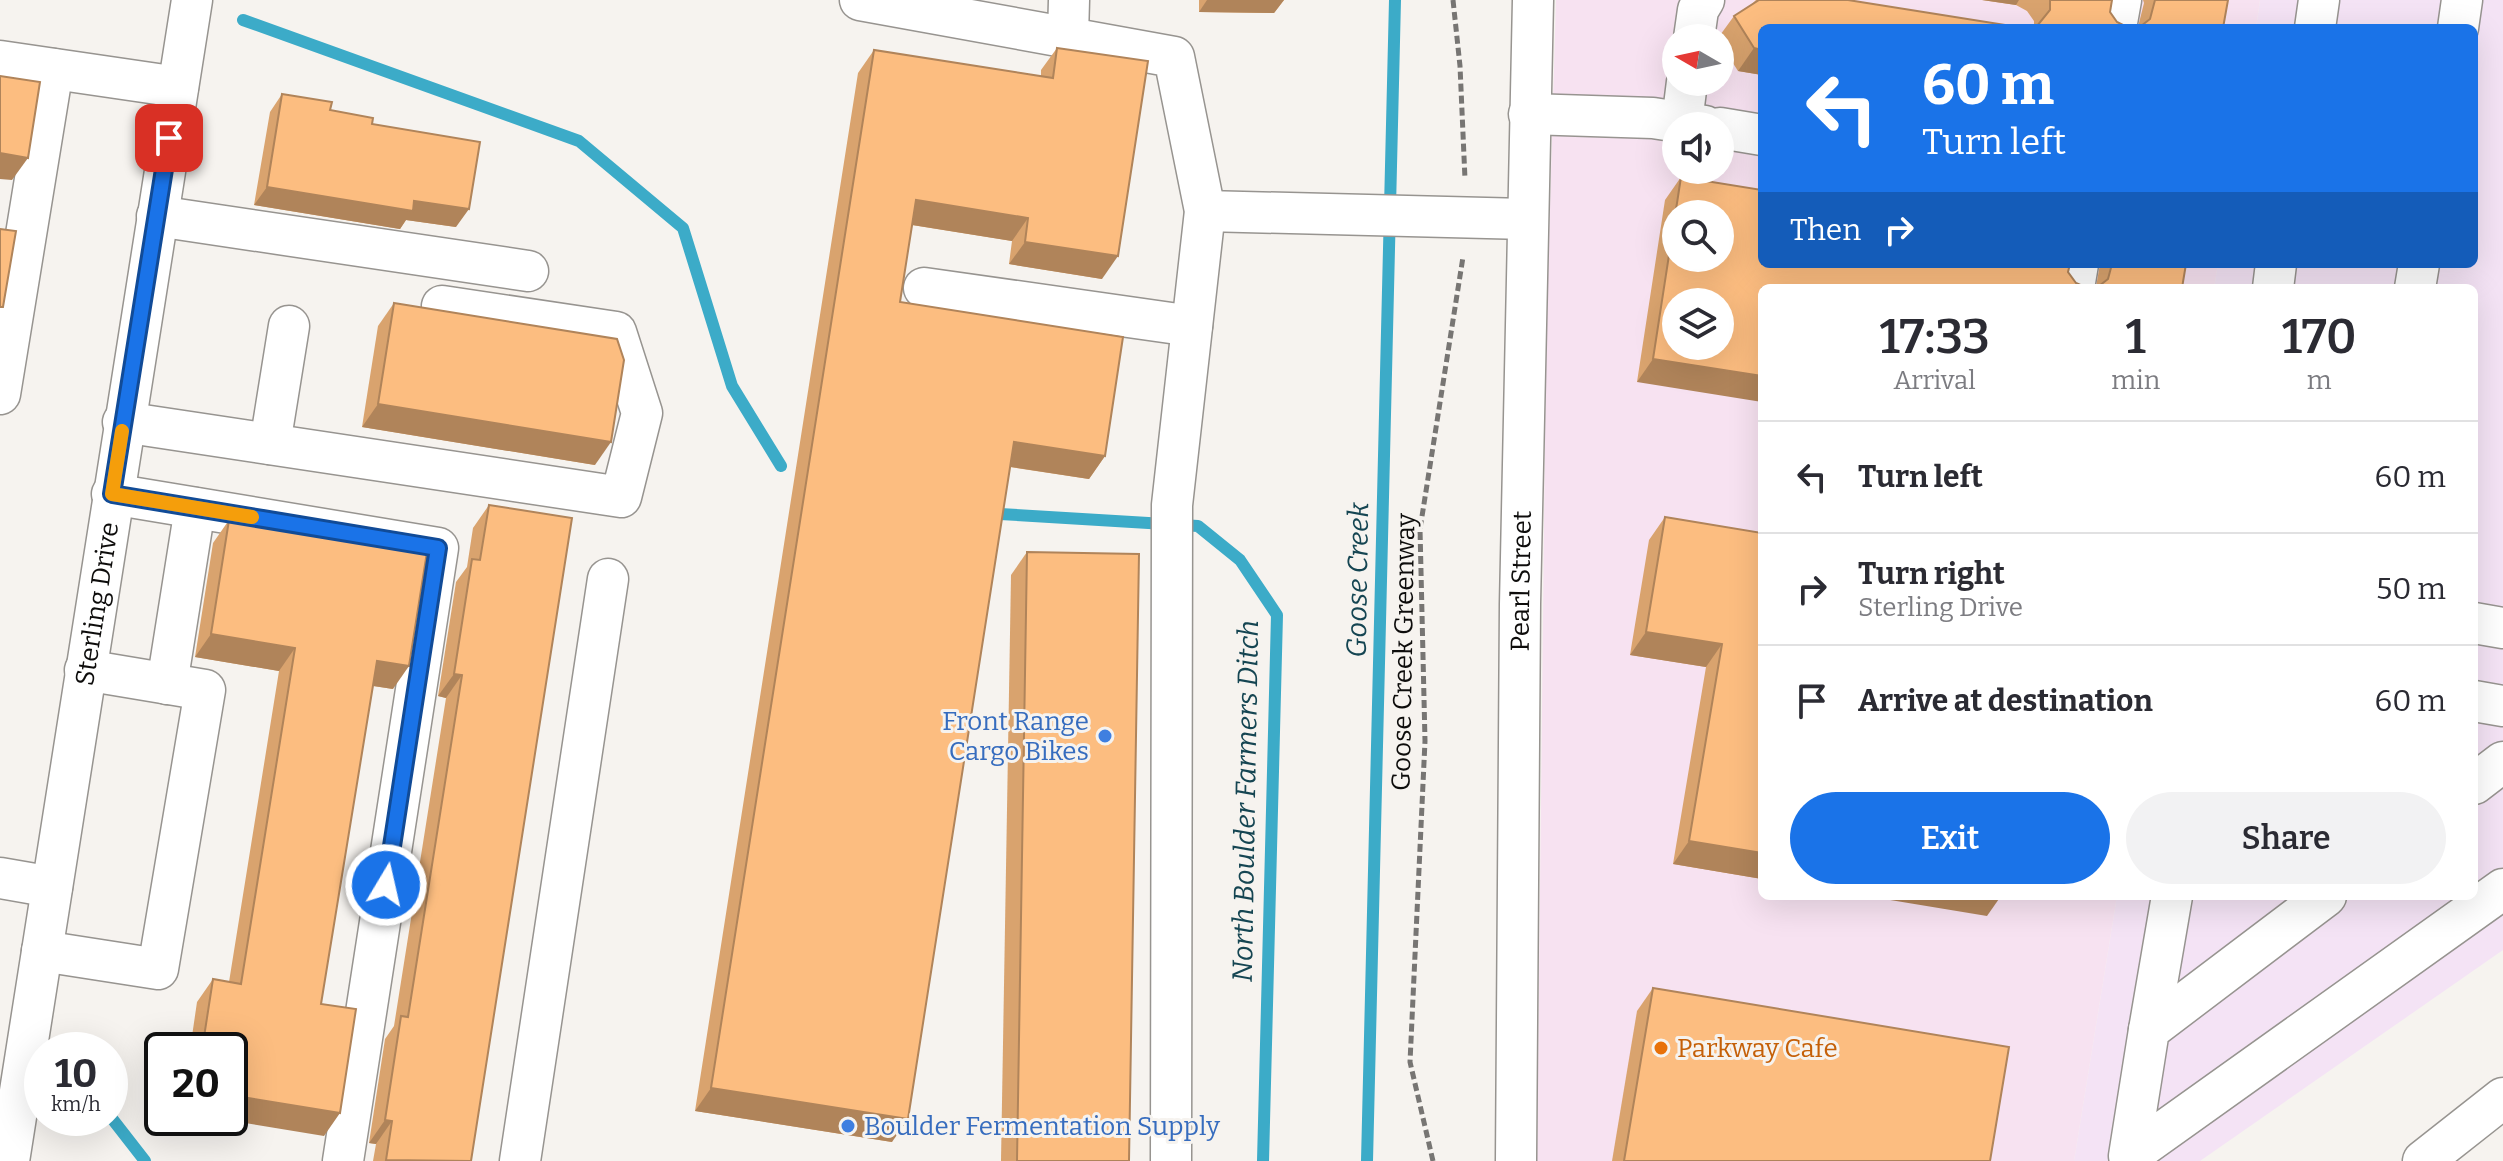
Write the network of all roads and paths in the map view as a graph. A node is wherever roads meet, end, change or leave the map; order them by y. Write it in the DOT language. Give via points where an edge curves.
graph roads {
  1 [pos="192,0"];
  2 [pos="860,0"];
  3 [pos="1453,0"];
  4 [pos="1533,0"];
  5 [pos="1704,0"];
  6 [pos="2121,0"];
  7 [pos="2319,0"];
  8 [pos="2462,0"];
  9 [pos="1068,18"];
  10 [pos="1696,24"];
  11 [pos="2117,24"];
  12 [pos="2316,24"];
  13 [pos="2459,24"];
  14 [pos="0,61"];
  15 [pos="53,69"];
  16 [pos="178,87"];
  17 [pos="1529,114"];
  18 [pos="1662,123"];
  19 [pos="1734,131"];
  20 [pos="1758,134"];
  21 [pos="1205,211"];
  22 [pos="157,216"];
  23 [pos="1448,218"];
  24 [pos="1527,219"];
  25 [pos="528,271"];
  26 [pos="924,288"];
  27 [pos="442,306"];
  28 [pos="289,326"];
  29 [pos="1192,326"];
  30 [pos="0,394"];
  31 [pos="123,422"];
  32 [pos="270,444"];
  33 [pos="112,494"];
  34 [pos="195,508"];
  35 [pos="608,579"];
  36 [pos="2478,624"];
  37 [pos="2503,628"];
  38 [pos="85,670"];
  39 [pos="167,684"];
  40 [pos="2478,702"];
  41 [pos="2503,706"];
  42 [pos="2503,762"];
  43 [pos="2478,781"];
  44 [pos="0,878"];
  45 [pos="52,887"];
  46 [pos="2503,889"];
  47 [pos="2171,900"];
  48 [pos="2308,901"];
  49 [pos="42,951"];
  50 [pos="2149,1030"];
  51 [pos="2503,1098"];
  52 [pos="9,1161"];
  53 [pos="343,1161"];
  54 [pos="520,1161"];
  55 [pos="1171,1161"];
  56 [pos="1433,1161"];
  57 [pos="1516,1161"];
  58 [pos="2423,1161"];
  1 -- 16 [label="street, Sterling Drive"];
  2 -- 9 [label="street"];
  3 -- 23 [label="path, Goose Creek Greenway" via="1460,66"];
  4 -- 17 [label="street, Pearl Street"];
  5 -- 10 [label="street"];
  6 -- 11 [label="street"];
  7 -- 12 [label="street"];
  8 -- 13 [label="street"];
  9 -- 21 [label="street" via="1174,57"];
  14 -- 15 [label="street"];
  15 -- 16 [label="street"];
  15 -- 30 [label="street"];
  16 -- 22 [label="street, Sterling Drive"];
  17 -- 18 [label="street"];
  17 -- 24 [label="street, Pearl Street"];
  19 -- 20 [label="street"];
  21 -- 23 [label="street"];
  21 -- 29 [label="street"];
  22 -- 25 [label="street"];
  22 -- 31 [label="street, Sterling Drive"];
  23 -- 24 [label="street"];
  23 -- 56 [label="path, Goose Creek Greenway" via="1461,278 1420,529 1425,741 1410,1062"];
  24 -- 57 [label="street, Pearl Street"];
  26 -- 29 [label="street"];
  27 -- 32 [label="street" via="616,332 642,413 621,497"];
  28 -- 32 [label="street"];
  29 -- 55 [label="street" via="1171,521"];
  31 -- 32 [label="street"];
  31 -- 33 [label="street, Sterling Drive"];
  33 -- 34 [label="street"];
  33 -- 38 [label="street, Sterling Drive"];
  34 -- 39 [label="street"];
  34 -- 53 [label="street" via="438,548"];
  35 -- 54 [label="street"];
  36 -- 37 [label="street"];
  38 -- 39 [label="street"];
  38 -- 45 [label="street, Sterling Drive"];
  39 -- 49 [label="street" via="205,690 158,969"];
  40 -- 41 [label="street"];
  42 -- 43 [label="street"];
  44 -- 45 [label="street"];
  45 -- 49 [label="street, Sterling Drive"];
  46 -- 50 [label="street" via="2129,1156"];
  47 -- 50 [label="street"];
  48 -- 50 [label="street"];
  49 -- 52 [label="street, Sterling Drive"];
  51 -- 58 [label="street"];
}
